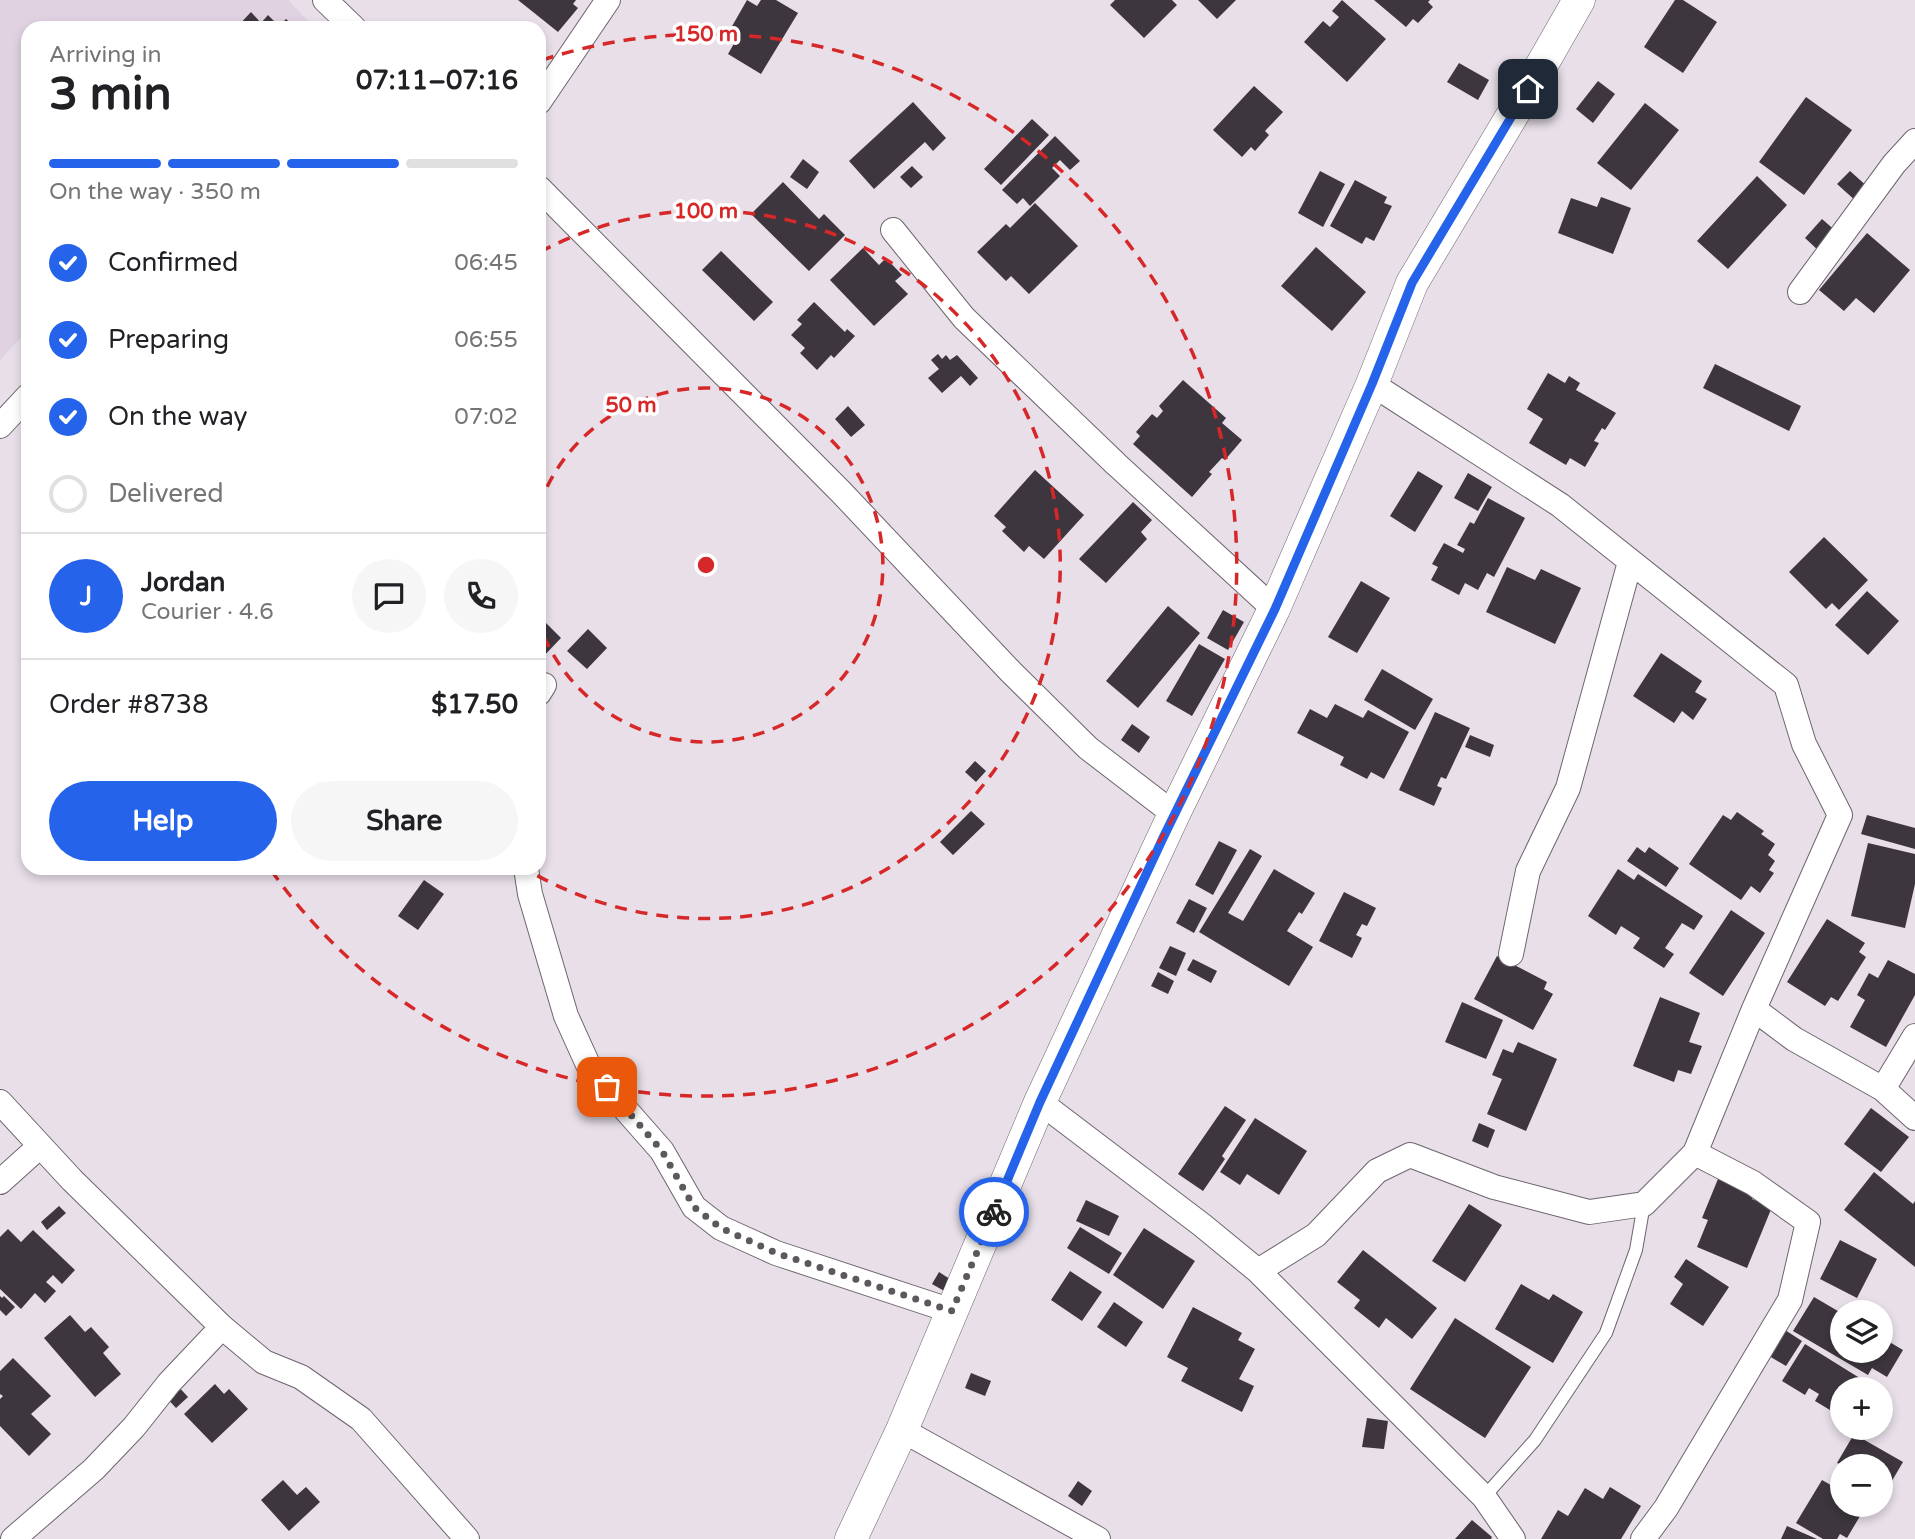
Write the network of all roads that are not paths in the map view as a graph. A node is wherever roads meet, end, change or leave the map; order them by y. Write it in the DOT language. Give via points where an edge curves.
graph roads {
  1 [pos="325,0"];
  2 [pos="608,0"];
  3 [pos="1579,0"];
  4 [pos="347,21"];
  5 [pos="546,92"];
  6 [pos="1915,141"];
  7 [pos="546,195"];
  8 [pos="892,230"];
  9 [pos="1800,292"];
  10 [pos="1372,384"];
  11 [pos="21,404"];
  12 [pos="0,426"];
  13 [pos="1630,562"];
  14 [pos="1275,609"];
  15 [pos="1174,814"];
  16 [pos="527,875"];
  17 [pos="1511,954"];
  18 [pos="1754,1009"];
  19 [pos="1915,1036"];
  20 [pos="1883,1089"];
  21 [pos="0,1102"];
  22 [pos="1040,1102"];
  23 [pos="1915,1118"];
  24 [pos="40,1146"];
  25 [pos="1695,1153"];
  26 [pos="0,1182"];
  27 [pos="1644,1204"];
  28 [pos="1258,1271"];
  29 [pos="952,1311"];
  30 [pos="222,1327"];
  31 [pos="902,1430"];
  32 [pos="1484,1497"];
  33 [pos="13,1539"];
  34 [pos="467,1539"];
  35 [pos="850,1539"];
  36 [pos="1098,1539"];
  37 [pos="1513,1539"];
  38 [pos="1643,1539"];
  1 -- 4 [label="street"];
  2 -- 5 [label="street"];
  3 -- 10 [label="street" via="1412,283"];
  6 -- 9 [label="street"];
  7 -- 15 [label="street" via="1078,739"];
  8 -- 14 [label="street" via="964,318"];
  10 -- 13 [label="street" via="1560,505"];
  10 -- 14 [label="street"];
  11 -- 12 [label="street"];
  13 -- 17 [label="street" via="1568,788 1528,872"];
  13 -- 18 [label="street" via="1786,685 1804,744 1840,815"];
  14 -- 15 [label="street"];
  15 -- 22 [label="street"];
  16 -- 29 [label="street" via="566,1016 590,1069 662,1151 694,1207 721,1228 776,1253"];
  18 -- 20 [label="street" via="1794,1039"];
  18 -- 25 [label="street"];
  19 -- 20 [label="street"];
  20 -- 23 [label="street"];
  21 -- 24 [label="street"];
  22 -- 28 [label="street"];
  22 -- 29 [label="street"];
  24 -- 26 [label="street"];
  24 -- 30 [label="street"];
  25 -- 27 [label="street"];
  25 -- 38 [label="street" via="1754,1183 1808,1222 1790,1300 1673,1497"];
  27 -- 28 [label="street" via="1589,1212 1494,1187 1410,1155 1377,1171 1316,1235"];
  27 -- 32 [label="lane" via="1636,1250 1606,1333 1535,1440"];
  28 -- 32 [label="street"];
  29 -- 31 [label="street"];
  30 -- 33 [label="street" via="94,1469"];
  30 -- 34 [label="street" via="264,1362 301,1377 361,1419"];
  31 -- 35 [label="street"];
  31 -- 36 [label="street"];
  32 -- 37 [label="street"];
}
